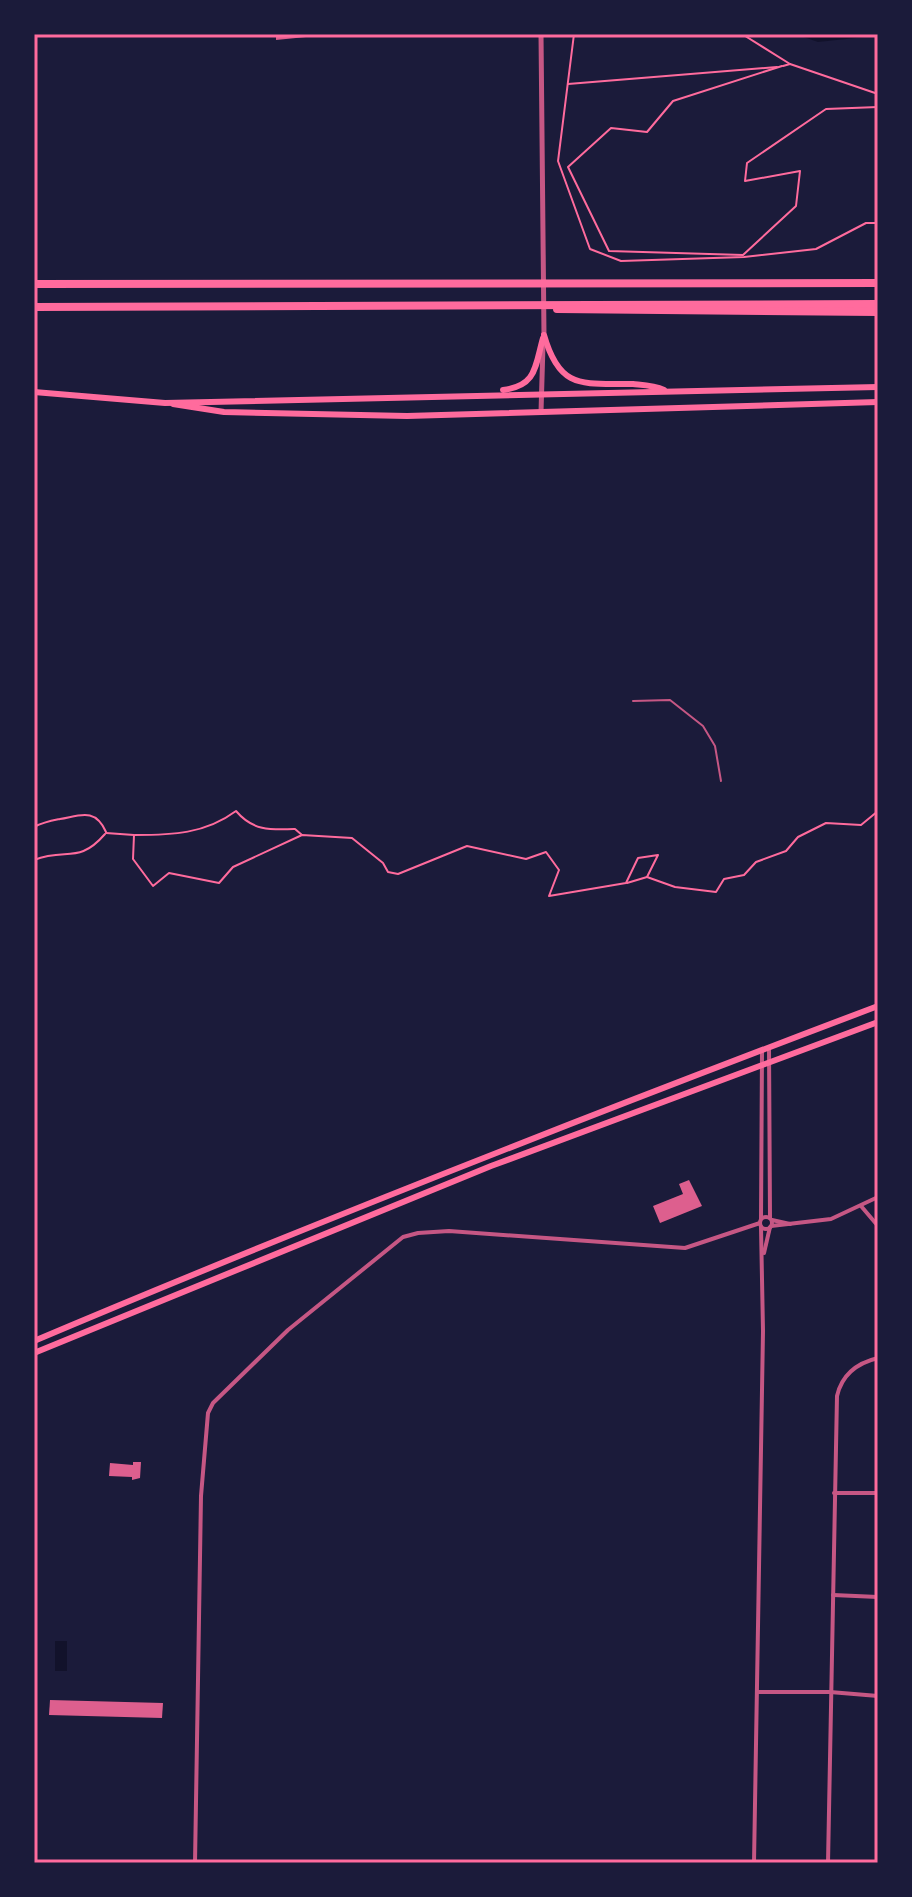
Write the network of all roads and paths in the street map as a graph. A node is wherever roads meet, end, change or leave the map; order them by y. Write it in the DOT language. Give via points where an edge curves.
graph roads {
  1 [pos="541,34"];
  2 [pos="574,34"];
  3 [pos="742,34"];
  4 [pos="790,64"];
  5 [pos="782,66"];
  6 [pos="566,84"];
  7 [pos="878,94"];
  8 [pos="878,107"];
  9 [pos="878,223"];
  10 [pos="878,282"];
  11 [pos="34,284"];
  12 [pos="500,304"];
  13 [pos="878,304"];
  14 [pos="34,307"];
  15 [pos="878,312"];
  16 [pos="544,335"];
  17 [pos="878,387"];
  18 [pos="665,391"];
  19 [pos="34,392"];
  20 [pos="540,393"];
  21 [pos="476,394"];
  22 [pos="878,402"];
  23 [pos="165,403"];
  24 [pos="541,412"];
  25 [pos="633,701"];
  26 [pos="721,781"];
  27 [pos="878,811"];
  28 [pos="34,827"];
  29 [pos="106,833"];
  30 [pos="134,835"];
  31 [pos="302,835"];
  32 [pos="34,860"];
  33 [pos="647,877"];
  34 [pos="626,883"];
  35 [pos="878,1006"];
  36 [pos="878,1022"];
  37 [pos="766,1048"];
  38 [pos="766,1066"];
  39 [pos="878,1197"];
  40 [pos="861,1206"];
  41 [pos="760,1223"];
  42 [pos="771,1223"];
  43 [pos="878,1226"];
  44 [pos="762,1260"];
  45 [pos="34,1341"];
  46 [pos="34,1353"];
  47 [pos="878,1358"];
  48 [pos="834,1493"];
  49 [pos="878,1493"];
  50 [pos="833,1595"];
  51 [pos="878,1597"];
  52 [pos="758,1692"];
  53 [pos="830,1692"];
  54 [pos="878,1696"];
  55 [pos="195,1863"];
  56 [pos="754,1863"];
  57 [pos="828,1863"];
  1 -- 16 [label="street"];
  2 -- 6 [label="path"];
  3 -- 4 [label="path"];
  4 -- 5 [label="path"];
  4 -- 7 [label="path"];
  5 -- 6 [label="path"];
  5 -- 8 [label="path" via="673,101 647,132 611,128 568,167 609,251 743,255 796,206 800,171 745,181 747,163 826,109"];
  6 -- 9 [label="path" via="558,161 590,249 621,261 744,257 816,249 866,223"];
  10 -- 11 [label="highway"];
  12 -- 13 [label="highway"];
  12 -- 14 [label="highway"];
  12 -- 15 [label="highway" via="574,310"];
  16 -- 18 [label="main road" via="553,364 572,380"];
  16 -- 20 [label="street"];
  16 -- 21 [label="main road" via="525,384"];
  17 -- 18 [label="main road"];
  18 -- 20 [label="main road"];
  19 -- 23 [label="main road"];
  20 -- 21 [label="main road"];
  20 -- 24 [label="street"];
  21 -- 23 [label="main road"];
  22 -- 24 [label="main road"];
  23 -- 24 [label="main road" via="212,412 286,415"];
  25 -- 26 [label="lane" via="670,700 703,726 715,746"];
  27 -- 33 [label="path" via="861,825 826,823 798,837 786,851 756,862 744,875 724,879 716,892"];
  28 -- 29 [label="path" via="77,813 98,820"];
  29 -- 30 [label="path"];
  29 -- 32 [label="path" via="83,853"];
  30 -- 31 [label="path" via="191,832 217,825 236,811 246,823 295,829"];
  30 -- 31 [label="path" via="133,859 153,886 169,873 219,883 233,867"];
  31 -- 34 [label="path" via="352,838 388,872 398,874 467,846 526,859 546,852 559,870 549,896"];
  33 -- 34 [label="path"];
  33 -- 34 [label="path" via="658,855 638,858"];
  35 -- 37 [label="main road"];
  36 -- 38 [label="main road"];
  37 -- 38 [label="street"];
  37 -- 45 [label="main road" via="488,1154"];
  38 -- 41 [label="street"];
  38 -- 42 [label="street"];
  38 -- 46 [label="main road" via="491,1166"];
  39 -- 40 [label="street"];
  40 -- 42 [label="street" via="831,1219"];
  40 -- 43 [label="street"];
  41 -- 42 [label="street"];
  41 -- 42 [label="street" via="766,1217"];
  41 -- 44 [label="street"];
  41 -- 55 [label="street" via="685,1248 449,1231 403,1237 288,1330 213,1403 201,1496"];
  42 -- 44 [label="street"];
  44 -- 52 [label="street"];
  47 -- 48 [label="street" via="860,1364 839,1388"];
  48 -- 49 [label="street"];
  48 -- 50 [label="street"];
  50 -- 51 [label="street"];
  50 -- 53 [label="street"];
  52 -- 53 [label="street"];
  52 -- 56 [label="street"];
  53 -- 54 [label="street"];
  53 -- 57 [label="street"];
}
